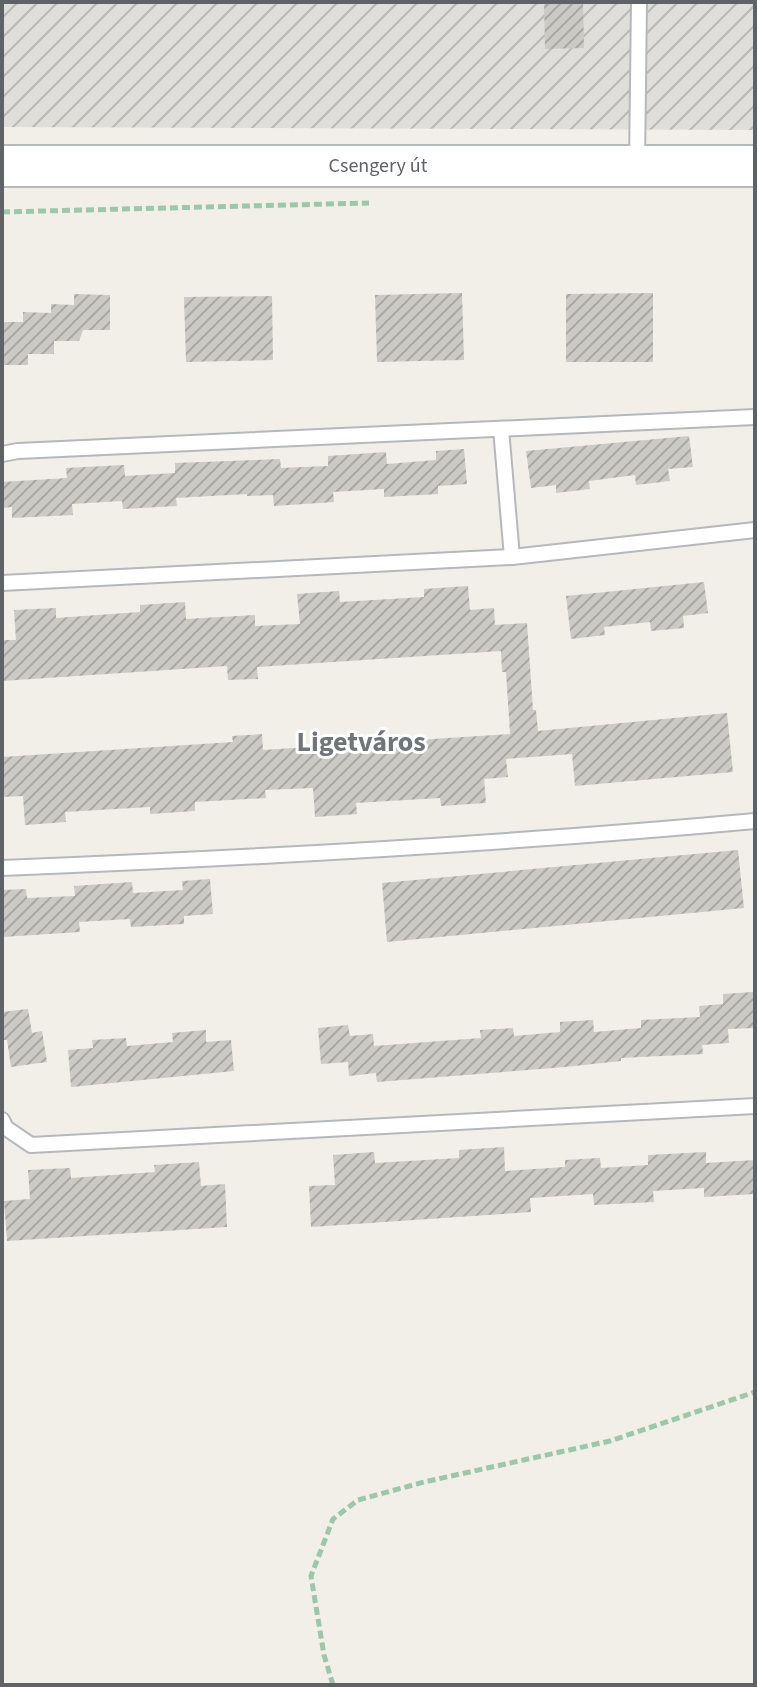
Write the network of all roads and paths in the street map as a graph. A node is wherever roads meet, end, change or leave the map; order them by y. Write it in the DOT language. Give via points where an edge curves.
graph roads {
  1 [pos="639,2"];
  2 [pos="2,166"];
  3 [pos="637,166"];
  4 [pos="755,166"];
  5 [pos="755,417"];
  6 [pos="501,429"];
  7 [pos="2,454"];
  8 [pos="755,530"];
  9 [pos="512,557"];
  10 [pos="2,583"];
  11 [pos="755,821"];
  12 [pos="2,868"];
  13 [pos="755,1106"];
  14 [pos="2,1120"];
  15 [pos="755,1392"];
  16 [pos="333,1685"];
  1 -- 3 [label="lane"];
  2 -- 3 [label="main road, Csengery út"];
  3 -- 4 [label="main road, Csengery út"];
  5 -- 6 [label="lane"];
  6 -- 7 [label="lane"];
  6 -- 9 [label="lane"];
  8 -- 9 [label="lane"];
  9 -- 10 [label="lane"];
  11 -- 12 [label="lane" via="539,841"];
  13 -- 14 [label="lane" via="31,1145"];
  15 -- 16 [label="path" via="610,1441 358,1500 333,1519 311,1576"];
}
